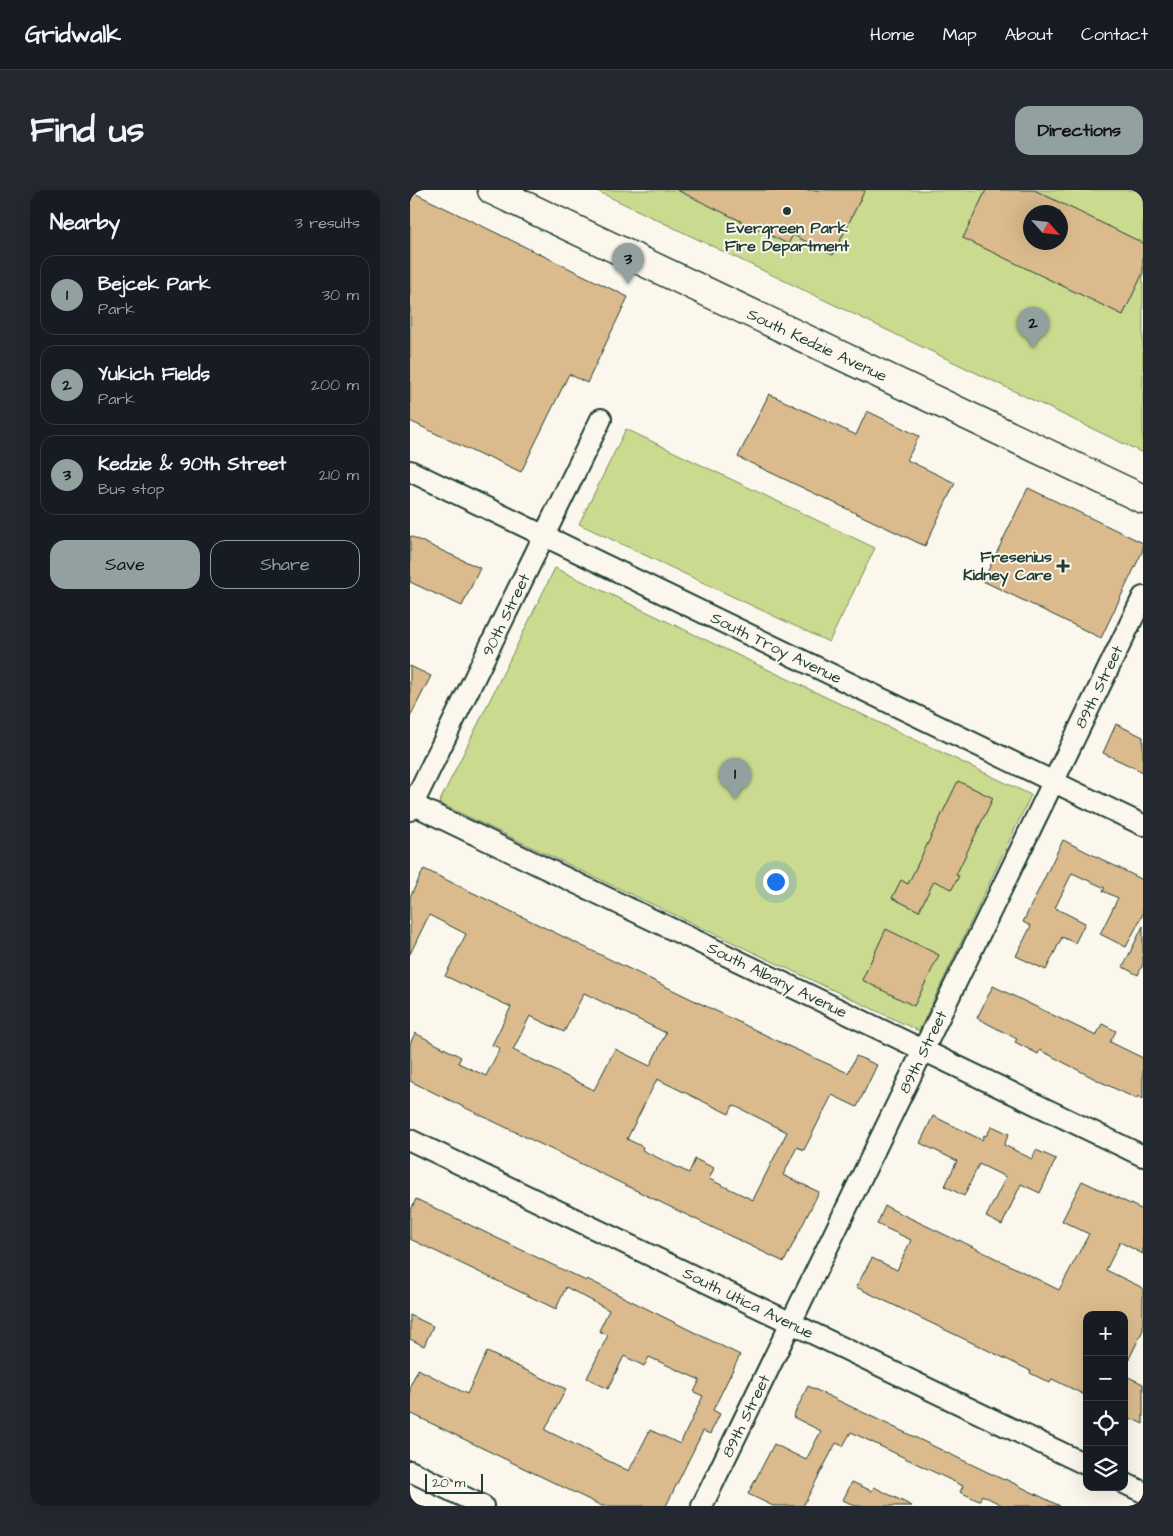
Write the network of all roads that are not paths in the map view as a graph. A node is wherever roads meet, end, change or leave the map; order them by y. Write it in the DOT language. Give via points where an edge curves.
graph roads {
  1 [pos="492,190"];
  2 [pos="602,419"];
  3 [pos="410,471"];
  4 [pos="1143,499"];
  5 [pos="545,536"];
  6 [pos="1143,597"];
  7 [pos="1054,782"];
  8 [pos="411,806"];
  9 [pos="1143,825"];
  10 [pos="923,1050"];
  11 [pos="410,1140"];
  12 [pos="1143,1156"];
  13 [pos="791,1323"];
  14 [pos="1083,1463"];
  15 [pos="410,1471"];
  16 [pos="1128,1485"];
  17 [pos="1143,1492"];
  18 [pos="483,1506"];
  19 [pos="702,1506"];
  1 -- 4 [label="main road, South Kedzie Avenue"];
  2 -- 5 [label="street, 90th Street"];
  3 -- 5 [label="street, South Troy Avenue"];
  5 -- 7 [label="street, South Troy Avenue"];
  5 -- 8 [label="street, 90th Street"];
  6 -- 7 [label="street, 89th Street"];
  7 -- 9 [label="street, South Troy Avenue"];
  7 -- 10 [label="street, 89th Street"];
  8 -- 10 [label="street, South Albany Avenue"];
  10 -- 12 [label="street, South Albany Avenue"];
  10 -- 13 [label="street, 89th Street"];
  11 -- 13 [label="street, South Utica Avenue"];
  13 -- 14 [label="street, South Utica Avenue"];
  13 -- 19 [label="street, 89th Street"];
  15 -- 18 [label="street"];
  16 -- 17 [label="street"];
}
